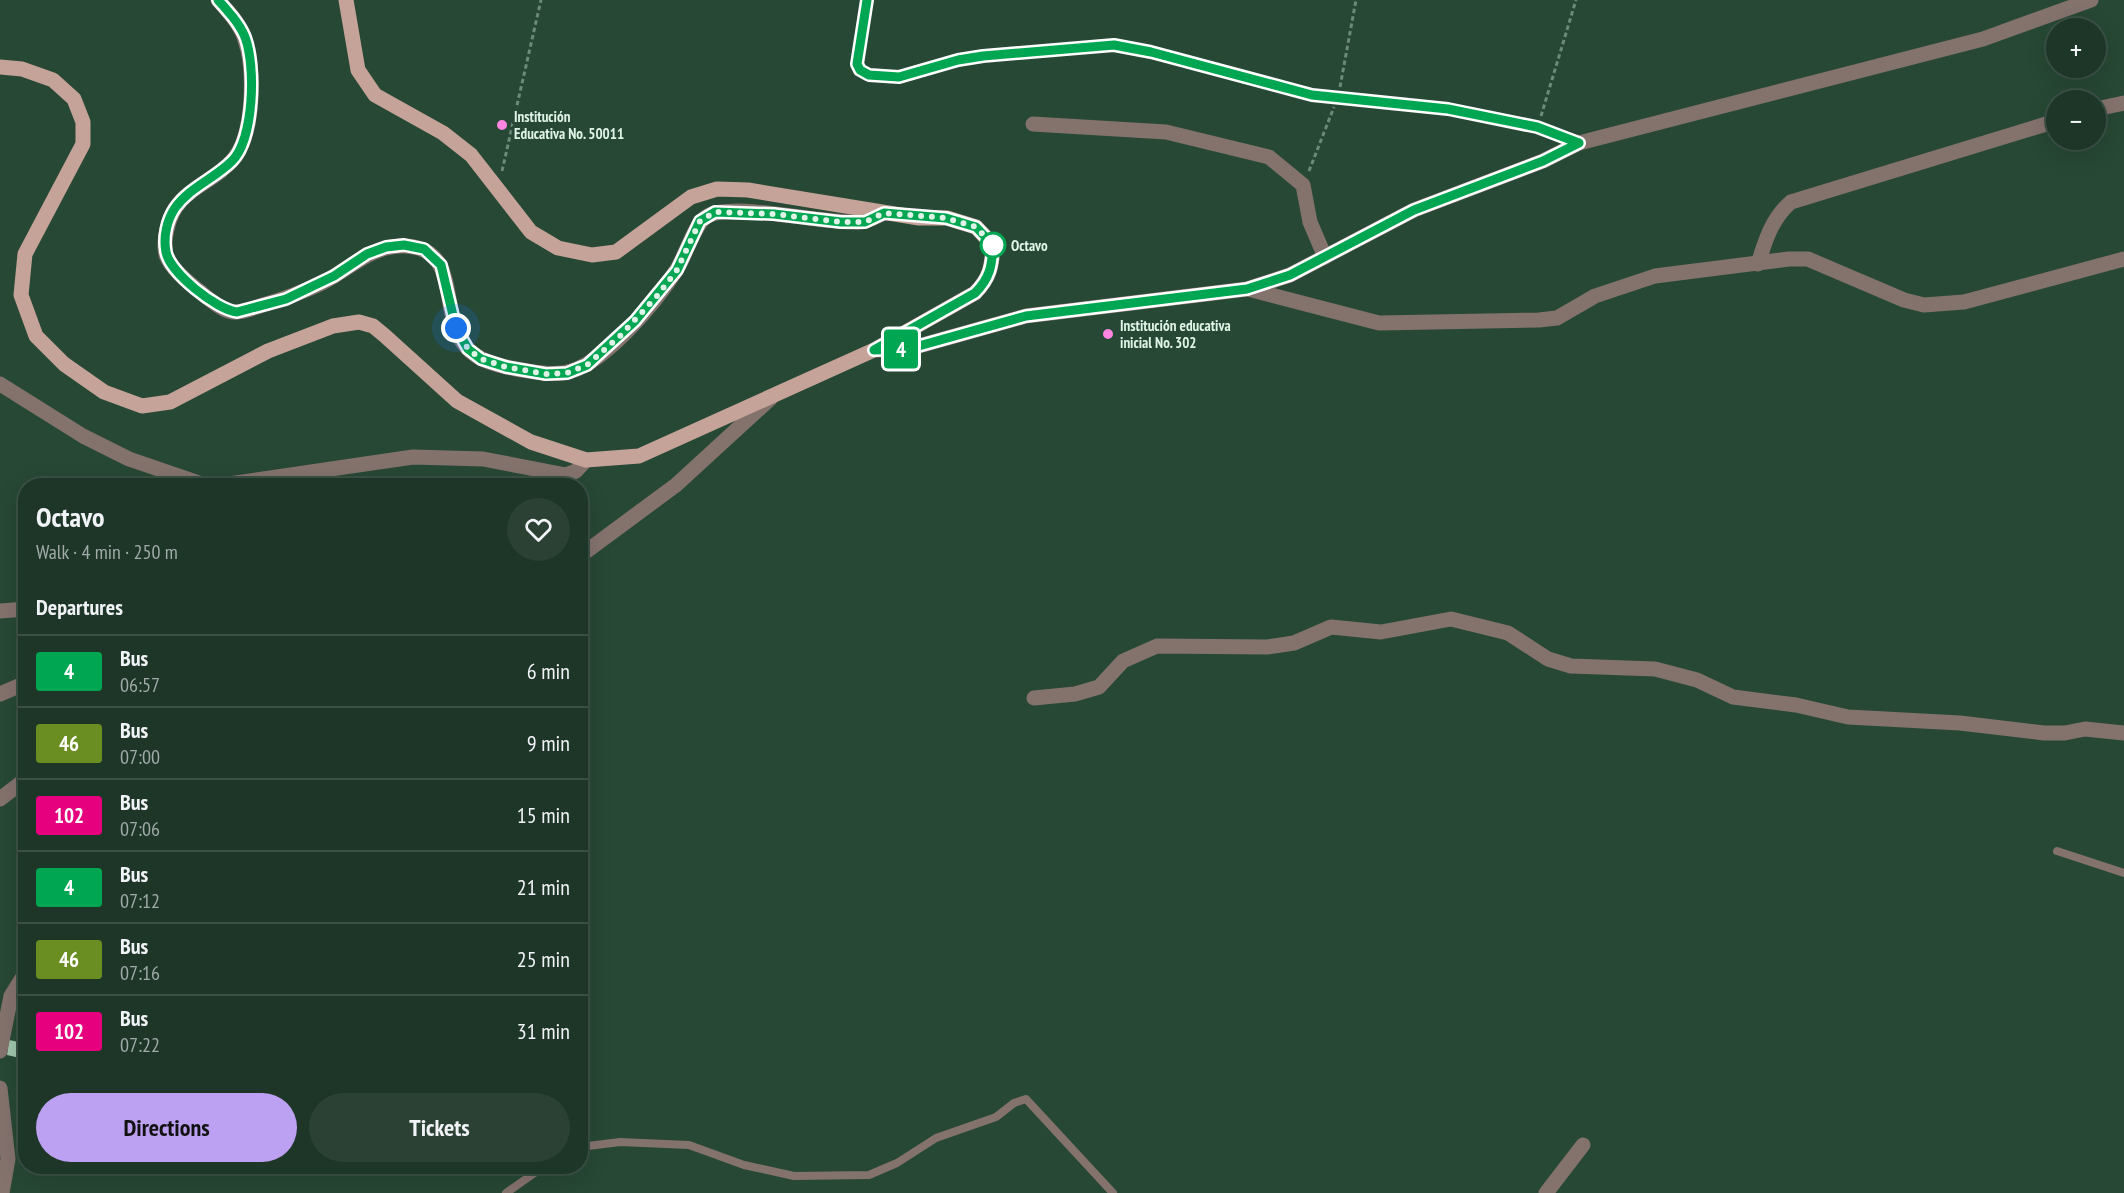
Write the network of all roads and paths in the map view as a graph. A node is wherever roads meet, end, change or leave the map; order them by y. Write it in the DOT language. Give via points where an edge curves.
graph roads {
  1 [pos="218,0"];
  2 [pos="346,0"];
  3 [pos="540,0"];
  4 [pos="867,0"];
  5 [pos="1576,0"];
  6 [pos="2091,0"];
  7 [pos="0,67"];
  8 [pos="2124,103"];
  9 [pos="2106,107"];
  10 [pos="1033,123"];
  11 [pos="2046,124"];
  12 [pos="1537,127"];
  13 [pos="1579,143"];
  14 [pos="498,187"];
  15 [pos="884,213"];
  16 [pos="1325,256"];
  17 [pos="2124,259"];
  18 [pos="1758,264"];
  19 [pos="1247,289"];
  20 [pos="874,350"];
  21 [pos="0,384"];
  22 [pos="777,392"];
  23 [pos="586,460"];
  24 [pos="185,478"];
  25 [pos="272,478"];
  26 [pos="588,550"];
  27 [pos="18,610"];
  28 [pos="0,611"];
  29 [pos="18,686"];
  30 [pos="0,694"];
  31 [pos="1034,698"];
  32 [pos="2124,733"];
  33 [pos="18,785"];
  34 [pos="0,799"];
  35 [pos="2057,851"];
  36 [pos="2124,873"];
  37 [pos="18,985"];
  38 [pos="0,1051"];
  39 [pos="0,1088"];
  40 [pos="1583,1145"];
  41 [pos="588,1146"];
  42 [pos="533,1174"];
  43 [pos="2,1193"];
  44 [pos="506,1193"];
  45 [pos="1113,1193"];
  46 [pos="1546,1193"];
  1 -- 15 [label="street" via="245,38 252,93 246,134 231,162 198,185 176,207 165,238 166,254 175,269 229,311 245,311 286,299 321,284 367,254 404,245 424,249 441,265 456,328 468,349 481,359 506,367 546,374 567,373 587,365 635,321 677,270 700,221 715,212 841,222 865,222"];
  2 -- 14 [label="main road" via="358,70 375,95 471,154"];
  3 -- 14 [label="path"];
  4 -- 12 [label="lane" via="857,64 869,75 899,77 983,56 1114,45 1312,95 1448,109"];
  5 -- 12 [label="path"];
  6 -- 13 [label="street" via="1983,39"];
  7 -- 23 [label="main road" via="22,69 53,80 74,99 83,122 83,144 25,254 21,295 36,336 64,364 104,392 142,406 170,402 268,351 333,326 359,322 373,326 457,401 531,442"];
  8 -- 9 [label="street"];
  10 -- 16 [label="street" via="1166,132 1269,157 1304,185 1310,222"];
  11 -- 18 [label="street" via="1791,202 1774,221"];
  12 -- 13 [label="lane"];
  13 -- 16 [label="street" via="1543,161 1414,210"];
  14 -- 15 [label="main road" via="531,231 558,248 592,255 616,252 691,197 717,189 748,190"];
  15 -- 20 [label="main road" via="946,218 976,227 993,245 992,266 987,281 975,293"];
  16 -- 19 [label="street" via="1290,275"];
  17 -- 18 [label="street" via="1964,302 1924,305 1808,259"];
  18 -- 19 [label="street" via="1655,276 1595,296 1557,318 1539,320 1379,323"];
  19 -- 20 [label="street" via="1026,316 908,349"];
  20 -- 22 [label="main road"];
  21 -- 24 [label="street" via="83,436 129,459"];
  22 -- 23 [label="main road" via="639,456"];
  22 -- 26 [label="street" via="676,485"];
  23 -- 25 [label="street" via="566,475 483,459 413,458"];
  27 -- 28 [label="street"];
  29 -- 30 [label="street"];
  31 -- 32 [label="street" via="1099,687 1123,661 1157,646 1267,647 1294,643 1331,627 1381,632 1451,619 1508,633 1548,659 1571,666 1655,669 1697,680 1733,697 1848,717 1960,723 2044,733 2085,729"];
  33 -- 34 [label="street"];
  35 -- 36 [label="lane"];
  37 -- 38 [label="street" via="11,996"];
  39 -- 43 [label="street" via="8,1159"];
  40 -- 46 [label="street"];
  41 -- 45 [label="lane" via="620,1142 689,1144 744,1165 794,1176 869,1175 897,1163 936,1138 996,1117 1026,1099"];
  42 -- 44 [label="lane"];
}
